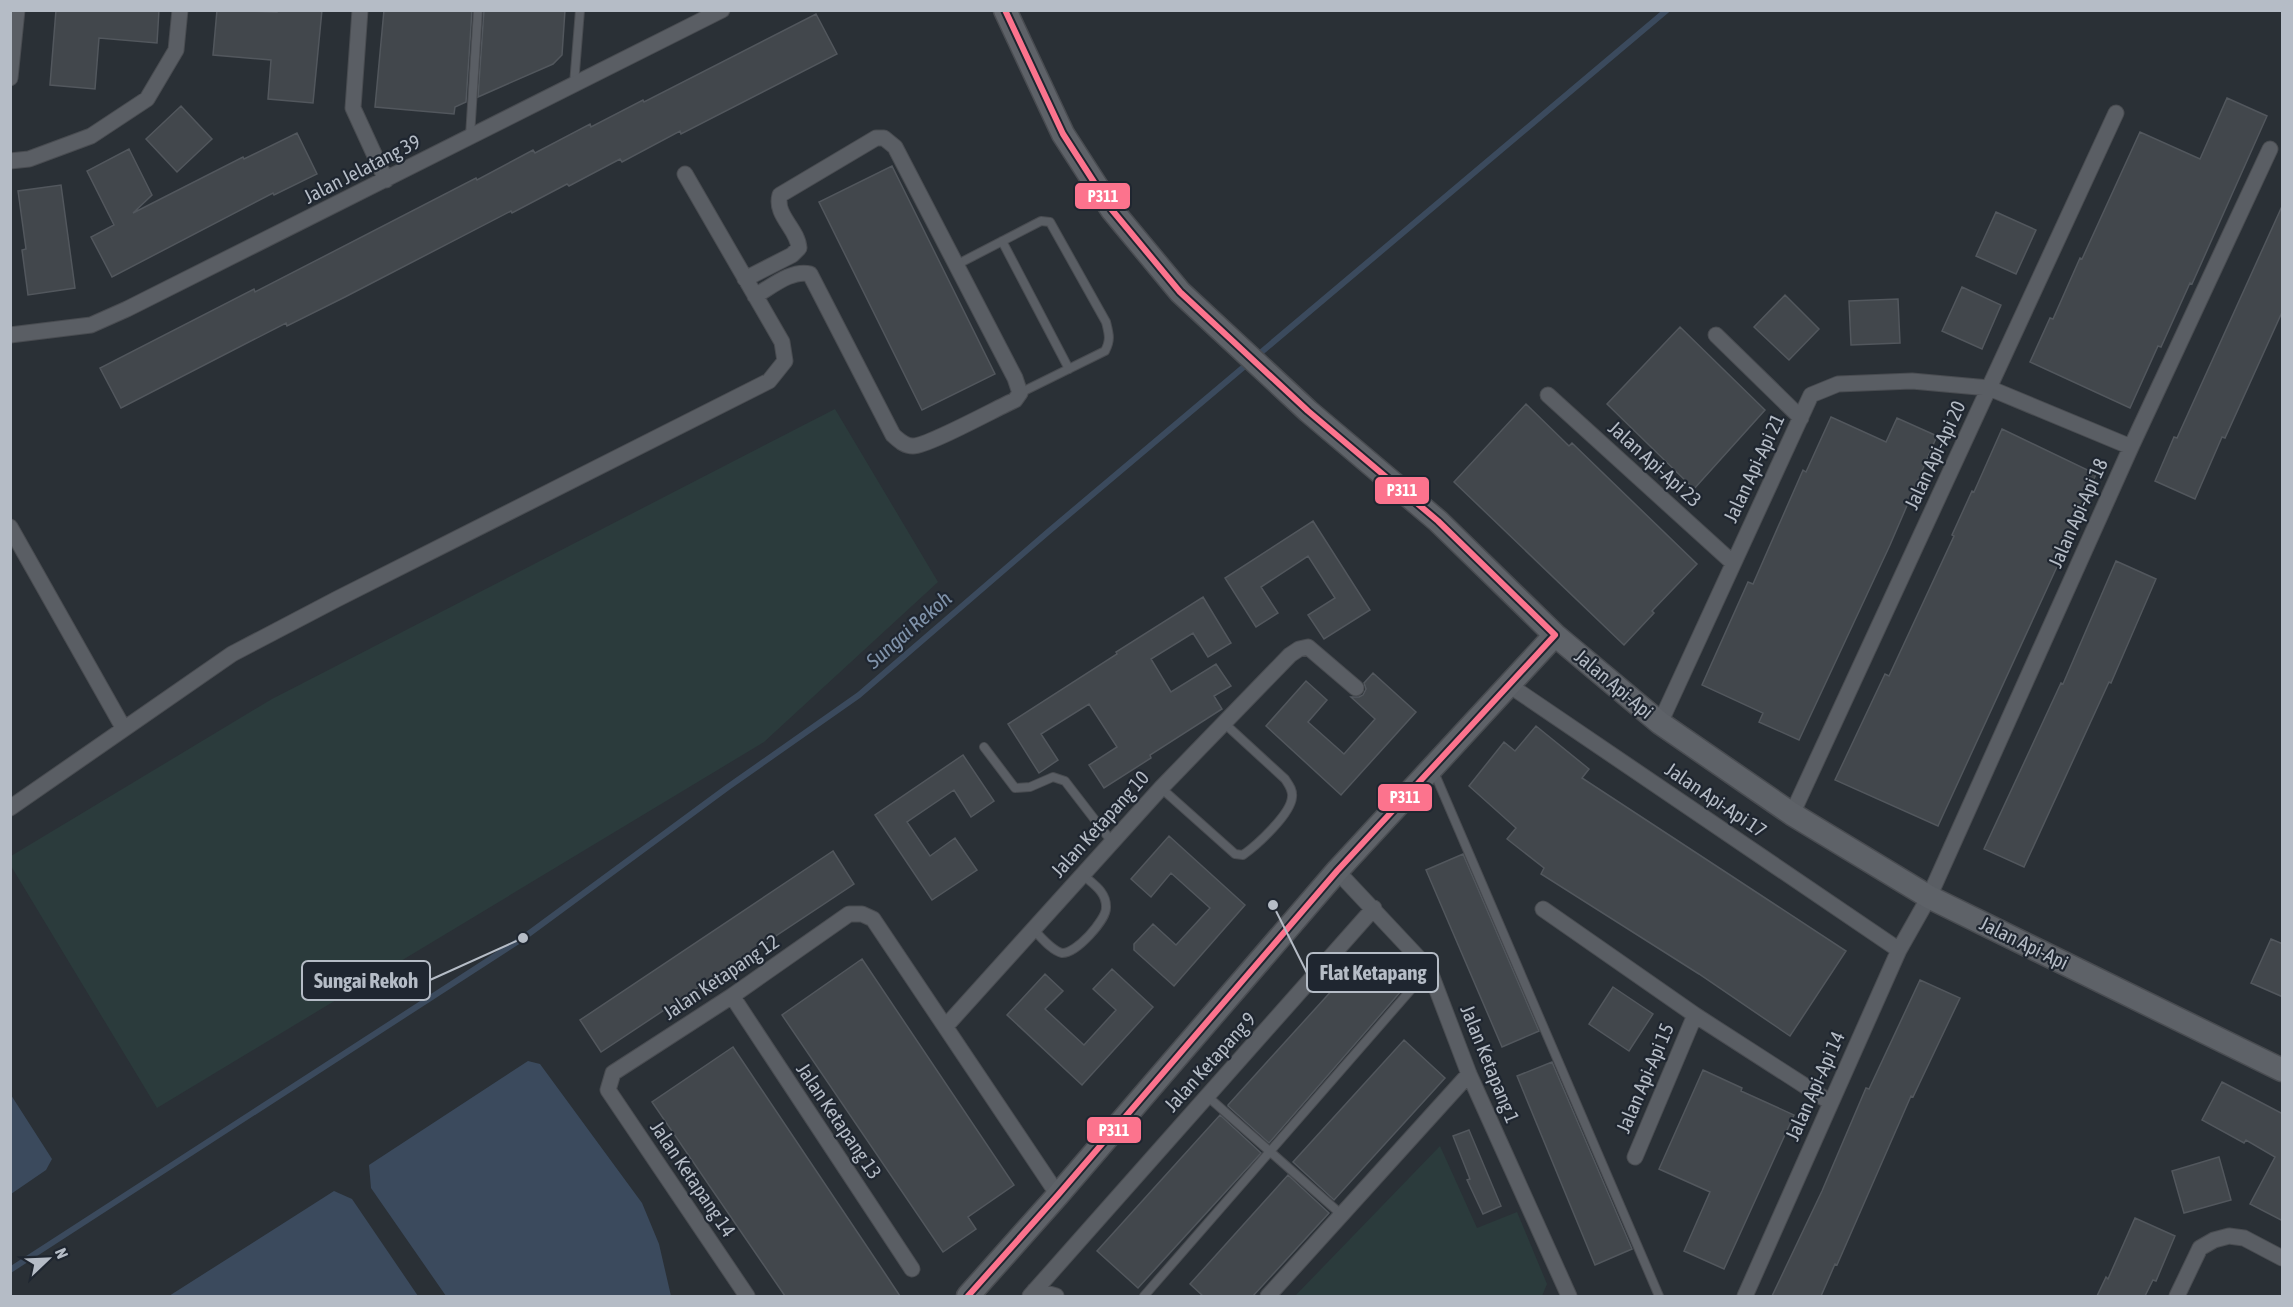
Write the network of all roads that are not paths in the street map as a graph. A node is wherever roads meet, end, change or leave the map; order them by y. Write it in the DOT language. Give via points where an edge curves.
graph roads {
  1 [pos="17,10"];
  2 [pos="180,10"];
  3 [pos="360,10"];
  4 [pos="478,10"];
  5 [pos="580,10"];
  6 [pos="722,10"];
  7 [pos="1005,10"];
  8 [pos="10,78"];
  9 [pos="574,85"];
  10 [pos="2116,113"];
  11 [pos="470,138"];
  12 [pos="2270,149"];
  13 [pos="10,161"];
  14 [pos="685,174"];
  15 [pos="386,180"];
  16 [pos="1002,241"];
  17 [pos="956,265"];
  18 [pos="745,279"];
  19 [pos="755,296"];
  20 [pos="10,335"];
  21 [pos="1716,335"];
  22 [pos="1069,369"];
  23 [pos="1989,388"];
  24 [pos="1020,393"];
  25 [pos="1548,395"];
  26 [pos="1801,418"];
  27 [pos="2131,447"];
  28 [pos="10,527"];
  29 [pos="1733,564"];
  30 [pos="1555,635"];
  31 [pos="1509,685"];
  32 [pos="1356,688"];
  33 [pos="1224,723"];
  34 [pos="1660,723"];
  35 [pos="124,729"];
  36 [pos="984,747"];
  37 [pos="1432,768"];
  38 [pos="1161,788"];
  39 [pos="10,808"];
  40 [pos="1792,814"];
  41 [pos="1112,842"];
  42 [pos="1337,871"];
  43 [pos="1083,875"];
  44 [pos="1929,897"];
  45 [pos="1374,908"];
  46 [pos="1543,909"];
  47 [pos="1034,929"];
  48 [pos="1899,950"];
  49 [pos="1429,969"];
  50 [pos="732,996"];
  51 [pos="1695,1016"];
  52 [pos="946,1026"];
  53 [pos="2283,1070"];
  54 [pos="1469,1074"];
  55 [pos="608,1083"];
  56 [pos="1207,1096"];
  57 [pos="1830,1102"];
  58 [pos="1270,1152"];
  59 [pos="1635,1157"];
  60 [pos="1058,1195"];
  61 [pos="1342,1215"];
  62 [pos="2283,1258"];
  63 [pos="912,1269"];
  64 [pos="1032,1293"];
  65 [pos="747,1296"];
  66 [pos="968,1296"];
  67 [pos="1056,1296"];
  68 [pos="1144,1296"];
  69 [pos="1268,1296"];
  70 [pos="1569,1296"];
  71 [pos="1659,1296"];
  72 [pos="1745,1296"];
  73 [pos="2177,1296"];
  1 -- 8 [label="street"];
  2 -- 13 [label="street" via="176,50 147,99 91,136 29,159"];
  3 -- 15 [label="street" via="353,108"];
  4 -- 11 [label="lane"];
  5 -- 9 [label="lane"];
  6 -- 9 [label="street, Jalan Jelatang 39"];
  7 -- 30 [label="street, Jalan Api-Api" via="1063,134 1112,210 1180,292 1308,411 1438,521"];
  9 -- 11 [label="street, Jalan Jelatang 39"];
  10 -- 23 [label="street, Jalan Api-Api 20"];
  11 -- 15 [label="street, Jalan Jelatang 39"];
  12 -- 27 [label="street, Jalan Api-Api 18"];
  14 -- 18 [label="street"];
  15 -- 20 [label="street, Jalan Jelatang 39" via="91,325"];
  16 -- 17 [label="lane"];
  16 -- 22 [label="lane"];
  16 -- 22 [label="lane" via="1041,221 1050,222 1106,322 1109,343 1105,351"];
  17 -- 18 [label="street" via="895,147 884,138 876,138 780,195 779,207 799,240 799,248"];
  17 -- 24 [label="street"];
  18 -- 19 [label="street"];
  19 -- 24 [label="street" via="794,274 810,274 893,435 910,446 1015,400"];
  19 -- 35 [label="street" via="782,342 785,361 769,381 232,654"];
  21 -- 26 [label="street"];
  22 -- 24 [label="lane"];
  23 -- 26 [label="street, Jalan Api-Api 21" via="1912,381 1838,384 1811,395"];
  23 -- 27 [label="street, Jalan Api-Api 21"];
  23 -- 40 [label="street, Jalan Api-Api 20"];
  25 -- 29 [label="street, Jalan Api-Api 23"];
  26 -- 29 [label="street, Jalan Api-Api 21"];
  27 -- 44 [label="street, Jalan Api-Api 18"];
  28 -- 35 [label="street"];
  29 -- 34 [label="street, Jalan Api-Api 21"];
  30 -- 31 [label="street"];
  30 -- 34 [label="street, Jalan Api-Api"];
  31 -- 37 [label="street"];
  31 -- 48 [label="street, Jalan Api-Api 17"];
  32 -- 33 [label="street, Jalan Ketapang 10" via="1308,647 1290,655"];
  33 -- 38 [label="street, Jalan Ketapang 10"];
  33 -- 38 [label="lane" via="1286,779 1292,791 1287,812 1251,849 1243,855 1235,854"];
  34 -- 40 [label="street, Jalan Api-Api"];
  35 -- 39 [label="street"];
  36 -- 41 [label="lane" via="1015,788 1030,787 1053,777 1065,781"];
  37 -- 42 [label="street"];
  37 -- 71 [label="lane"];
  38 -- 41 [label="street, Jalan Ketapang 10"];
  40 -- 44 [label="street, Jalan Api-Api"];
  41 -- 43 [label="street, Jalan Ketapang 10"];
  42 -- 45 [label="street, Jalan Ketapang 1"];
  42 -- 60 [label="street"];
  43 -- 47 [label="street, Jalan Ketapang 10"];
  43 -- 47 [label="lane" via="1100,889 1106,907 1104,918 1079,946 1061,953"];
  44 -- 48 [label="street, Jalan Api-Api 14"];
  44 -- 53 [label="street, Jalan Api-Api"];
  45 -- 49 [label="street, Jalan Ketapang 1"];
  45 -- 56 [label="street, Jalan Ketapang 9"];
  46 -- 51 [label="street"];
  47 -- 52 [label="street, Jalan Ketapang 10"];
  48 -- 57 [label="street, Jalan Api-Api 14"];
  49 -- 54 [label="street, Jalan Ketapang 1"];
  49 -- 58 [label="lane"];
  50 -- 52 [label="street, Jalan Ketapang 12" via="849,914 862,914 873,919"];
  50 -- 55 [label="street, Jalan Ketapang 12" via="612,1073"];
  50 -- 63 [label="street, Jalan Ketapang 13"];
  51 -- 57 [label="street"];
  51 -- 59 [label="street, Jalan Api-Api 15"];
  52 -- 60 [label="street"];
  54 -- 61 [label="street"];
  54 -- 70 [label="street, Jalan Ketapang 1"];
  55 -- 65 [label="street, Jalan Ketapang 14" via="608,1090"];
  56 -- 58 [label="lane"];
  56 -- 64 [label="street, Jalan Ketapang 9"];
  57 -- 72 [label="street, Jalan Api-Api 14"];
  58 -- 61 [label="lane"];
  58 -- 68 [label="lane"];
  60 -- 66 [label="street"];
  61 -- 69 [label="street"];
  62 -- 73 [label="street" via="2244,1238 2214,1240 2200,1248"];
  64 -- 67 [label="street"];
}
